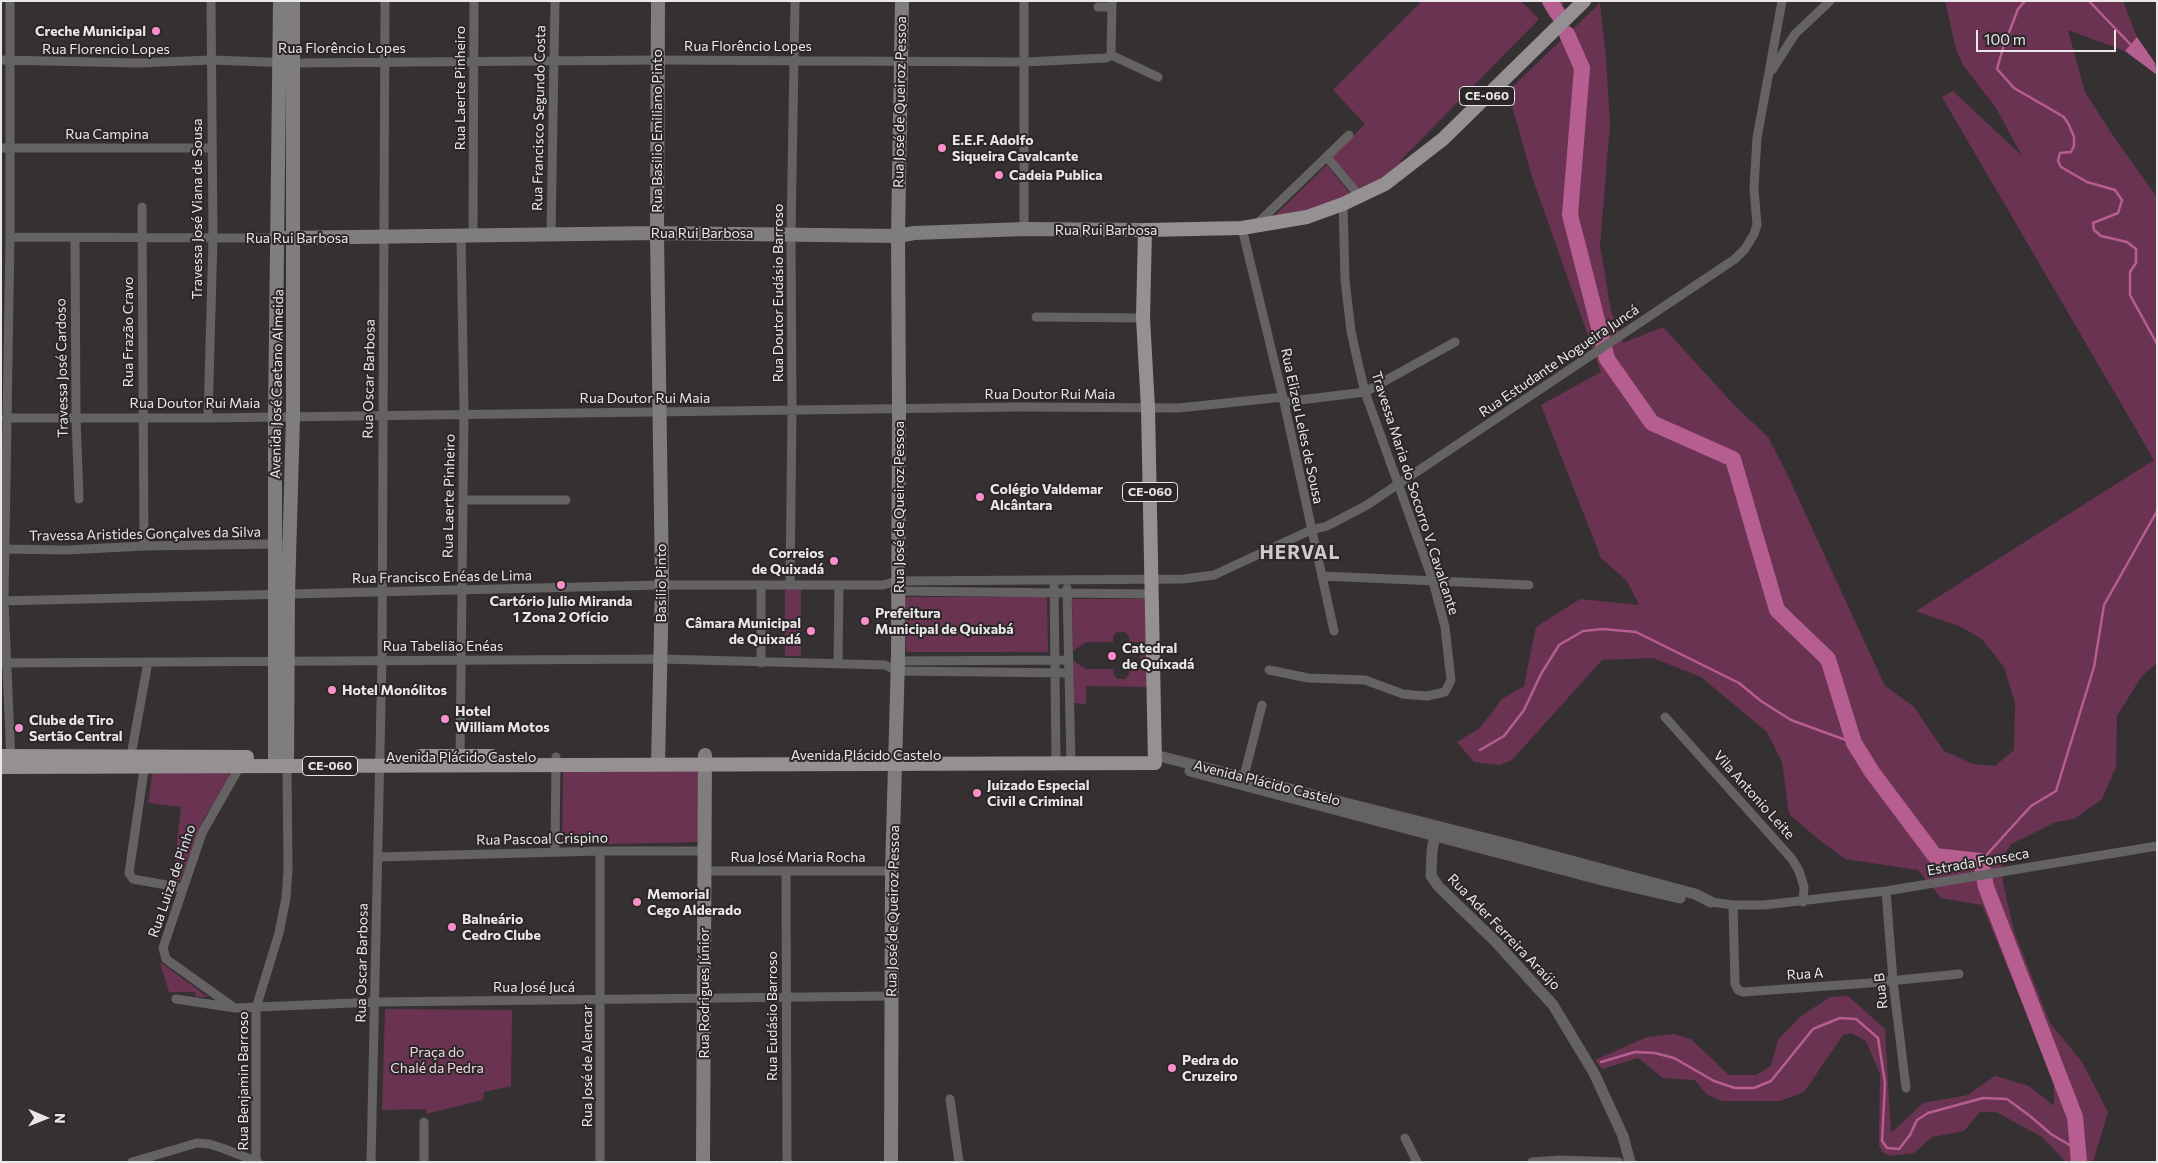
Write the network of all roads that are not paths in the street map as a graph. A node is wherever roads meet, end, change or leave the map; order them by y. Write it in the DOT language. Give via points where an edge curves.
graph roads {
  1 [pos="10,1"];
  2 [pos="211,1"];
  3 [pos="280,1"];
  4 [pos="293,1"];
  5 [pos="386,1"];
  6 [pos="474,1"];
  7 [pos="555,1"];
  8 [pos="658,1"];
  9 [pos="795,1"];
  10 [pos="902,1"];
  11 [pos="1024,1"];
  12 [pos="1584,1"];
  13 [pos="1782,1"];
  14 [pos="1830,1"];
  15 [pos="1112,4"];
  16 [pos="1098,7"];
  17 [pos="1110,55"];
  18 [pos="5,60"];
  19 [pos="210,60"];
  20 [pos="474,60"];
  21 [pos="553,60"];
  22 [pos="658,60"];
  23 [pos="794,60"];
  24 [pos="385,61"];
  25 [pos="286,62"];
  26 [pos="1025,62"];
  27 [pos="901,63"];
  28 [pos="1769,75"];
  29 [pos="1158,77"];
  30 [pos="1349,135"];
  31 [pos="5,148"];
  32 [pos="212,148"];
  33 [pos="1327,157"];
  34 [pos="1360,197"];
  35 [pos="1343,204"];
  36 [pos="142,207"];
  37 [pos="6,219"];
  38 [pos="1258,226"];
  39 [pos="1242,228"];
  40 [pos="1024,230"];
  41 [pos="1145,230"];
  42 [pos="657,233"];
  43 [pos="790,234"];
  44 [pos="551,235"];
  45 [pos="468,236"];
  46 [pos="898,236"];
  47 [pos="10,237"];
  48 [pos="142,237"];
  49 [pos="75,238"];
  50 [pos="213,238"];
  51 [pos="285,238"];
  52 [pos="384,238"];
  53 [pos="1036,317"];
  54 [pos="1143,318"];
  55 [pos="1455,342"];
  56 [pos="1365,392"];
  57 [pos="1284,400"];
  58 [pos="899,408"];
  59 [pos="1148,408"];
  60 [pos="660,411"];
  61 [pos="792,411"];
  62 [pos="464,413"];
  63 [pos="382,414"];
  64 [pos="293,416"];
  65 [pos="142,417"];
  66 [pos="275,417"];
  67 [pos="6,418"];
  68 [pos="76,418"];
  69 [pos="208,418"];
  70 [pos="3,436"];
  71 [pos="1398,486"];
  72 [pos="80,499"];
  73 [pos="463,500"];
  74 [pos="566,500"];
  75 [pos="1311,530"];
  76 [pos="283,544"];
  77 [pos="144,546"];
  78 [pos="3,550"];
  79 [pos="1322,576"];
  80 [pos="1066,579"];
  81 [pos="1152,579"];
  82 [pos="1054,580"];
  83 [pos="1433,581"];
  84 [pos="760,584"];
  85 [pos="790,584"];
  86 [pos="839,585"];
  87 [pos="1528,585"];
  88 [pos="662,586"];
  89 [pos="898,586"];
  90 [pos="462,591"];
  91 [pos="382,593"];
  92 [pos="1055,593"];
  93 [pos="1067,593"];
  94 [pos="282,594"];
  95 [pos="1152,594"];
  96 [pos="3,601"];
  97 [pos="1334,631"];
  98 [pos="382,659"];
  99 [pos="661,659"];
  100 [pos="281,660"];
  101 [pos="1054,660"];
  102 [pos="1068,660"];
  103 [pos="461,661"];
  104 [pos="148,662"];
  105 [pos="4,663"];
  106 [pos="761,663"];
  107 [pos="838,663"];
  108 [pos="894,665"];
  109 [pos="1269,670"];
  110 [pos="1054,673"];
  111 [pos="1068,673"];
  112 [pos="1262,705"];
  113 [pos="1665,717"];
  114 [pos="1056,758"];
  115 [pos="1070,758"];
  116 [pos="896,759"];
  117 [pos="1155,759"];
  118 [pos="658,760"];
  119 [pos="705,760"];
  120 [pos="130,761"];
  121 [pos="145,761"];
  122 [pos="380,761"];
  123 [pos="460,761"];
  124 [pos="556,761"];
  125 [pos="6,762"];
  126 [pos="281,762"];
  127 [pos="240,766"];
  128 [pos="1219,774"];
  129 [pos="1244,776"];
  130 [pos="1316,799"];
  131 [pos="1436,830"];
  132 [pos="2157,846"];
  133 [pos="600,851"];
  134 [pos="706,851"];
  135 [pos="556,852"];
  136 [pos="378,857"];
  137 [pos="705,871"];
  138 [pos="786,871"];
  139 [pos="892,871"];
  140 [pos="183,888"];
  141 [pos="1886,891"];
  142 [pos="1711,902"];
  143 [pos="1803,902"];
  144 [pos="1733,905"];
  145 [pos="1959,974"];
  146 [pos="1893,980"];
  147 [pos="892,996"];
  148 [pos="785,997"];
  149 [pos="704,998"];
  150 [pos="176,999"];
  151 [pos="601,1000"];
  152 [pos="376,1002"];
  153 [pos="235,1008"];
  154 [pos="256,1008"];
  155 [pos="1906,1088"];
  156 [pos="950,1099"];
  157 [pos="424,1122"];
  158 [pos="1404,1138"];
  159 [pos="257,1161"];
  160 [pos="132,1162"];
  161 [pos="371,1162"];
  162 [pos="424,1162"];
  163 [pos="600,1162"];
  164 [pos="703,1162"];
  165 [pos="787,1162"];
  166 [pos="891,1162"];
  167 [pos="959,1162"];
  168 [pos="1417,1162"];
  169 [pos="1532,1162"];
  170 [pos="1619,1162"];
  171 [pos="1630,1162"];
  1 -- 18 [label="street"];
  2 -- 19 [label="street, Travessa José Viana de Sousa"];
  3 -- 25 [label="main road, Avenida José Caetano Almeida"];
  4 -- 25 [label="main road, Avenida José Caetano Almeida"];
  5 -- 24 [label="street, Rua Oscar Barbosa"];
  6 -- 20 [label="street, Rua Laerte Pinheiro"];
  7 -- 21 [label="street, Rua Francisco Segundo Costa"];
  8 -- 22 [label="main road, Rua Basilio Emiliano Pinto"];
  9 -- 23 [label="street, Rua Doutor Eudásio Barroso"];
  10 -- 27 [label="main road, Rua José de Queiroz Pessoa"];
  11 -- 26 [label="street"];
  12 -- 34 [label="main road, Rua Rui Barbosa / CE-060" via="1443,139 1385,184"];
  13 -- 28 [label="street, Rua Estudante Nogueira Juncá"];
  14 -- 28 [label="street" via="1795,34"];
  15 -- 16 [label="street"];
  15 -- 17 [label="street"];
  17 -- 26 [label="street, Rua Florêncio Lopes" via="1106,58"];
  17 -- 29 [label="street"];
  18 -- 19 [label="street, Rua Florencio Lopes" via="138,64"];
  18 -- 31 [label="street"];
  19 -- 25 [label="street, Rua Florêncio Lopes"];
  19 -- 32 [label="street, Travessa José Viana de Sousa"];
  20 -- 21 [label="street, Rua Florêncio Lopes"];
  20 -- 24 [label="street, Rua Florêncio Lopes"];
  20 -- 45 [label="street, Rua Laerte Pinheiro"];
  21 -- 22 [label="street, Rua Florêncio Lopes"];
  21 -- 44 [label="street, Rua Francisco Segundo Costa"];
  22 -- 23 [label="street, Rua Florêncio Lopes"];
  22 -- 42 [label="main road, Rua Basilio Emiliano Pinto"];
  23 -- 27 [label="street, Rua Florêncio Lopes"];
  23 -- 43 [label="street, Rua Doutor Eudásio Barroso"];
  24 -- 25 [label="street, Rua Florêncio Lopes"];
  24 -- 52 [label="street, Rua Oscar Barbosa"];
  25 -- 51 [label="main road, Avenida José Caetano Almeida"];
  26 -- 27 [label="street, Rua Florêncio Lopes"];
  26 -- 40 [label="street"];
  27 -- 46 [label="main road, Rua José de Queiroz Pessoa"];
  28 -- 71 [label="street, Rua Estudante Nogueira Juncá" via="1756,138 1757,225 1735,259"];
  30 -- 33 [label="street"];
  31 -- 32 [label="street, Rua Campina"];
  31 -- 37 [label="street"];
  32 -- 50 [label="street, Travessa José Viana de Sousa"];
  33 -- 34 [label="street"];
  33 -- 38 [label="street"];
  34 -- 35 [label="main road, Rua Rui Barbosa / CE-060"];
  35 -- 38 [label="main road, Rua Rui Barbosa / CE-060" via="1307,217"];
  35 -- 56 [label="street, Travessa Maria do Socorro V. Cavalcante" via="1345,280 1351,331"];
  36 -- 48 [label="street, Rua Frazão Cravo"];
  37 -- 47 [label="street"];
  38 -- 39 [label="main road, Rua Rui Barbosa / CE-060"];
  39 -- 41 [label="main road, Rua Rui Barbosa / CE-060"];
  39 -- 57 [label="street, Rua Elizeu Leles de Sousa"];
  40 -- 41 [label="main road, Rua Rui Barbosa"];
  40 -- 46 [label="main road, Rua Rui Barbosa"];
  41 -- 54 [label="main road, CE-060"];
  42 -- 43 [label="main road, Rua Rui Barbosa"];
  42 -- 44 [label="main road, Rua Rui Barbosa"];
  42 -- 60 [label="main road, Rua Basilio Emiliano Pinto"];
  43 -- 46 [label="main road, Rua Rui Barbosa"];
  43 -- 61 [label="street, Rua Doutor Eudásio Barroso"];
  44 -- 45 [label="main road, Rua Rui Barbosa"];
  45 -- 52 [label="main road, Rua Rui Barbosa"];
  45 -- 62 [label="street, Rua Laerte Pinheiro"];
  46 -- 58 [label="main road, Rua José de Queiroz Pessoa"];
  47 -- 49 [label="street, Rua Rui Barbosa"];
  47 -- 67 [label="street"];
  48 -- 49 [label="street, Rua Rui Barbosa"];
  48 -- 50 [label="street, Rua Rui Barbosa"];
  48 -- 65 [label="street, Rua Frazão Cravo"];
  49 -- 68 [label="street, Travessa José Cardoso"];
  50 -- 51 [label="street, Rua Rui Barbosa"];
  50 -- 69 [label="street, Travessa José Viana de Sousa"];
  51 -- 52 [label="main road, Rua Rui Barbosa"];
  51 -- 64 [label="main road, Avenida José Caetano Almeida"];
  51 -- 66 [label="main road, Avenida José Caetano Almeida"];
  52 -- 63 [label="street, Rua Oscar Barbosa"];
  53 -- 54 [label="street"];
  54 -- 59 [label="main road, CE-060"];
  55 -- 56 [label="street, Rua Doutor Rui Maia"];
  56 -- 57 [label="street, Rua Doutor Rui Maia"];
  56 -- 71 [label="street, Travessa Maria do Socorro V. Cavalcante"];
  57 -- 59 [label="street, Rua Doutor Rui Maia"];
  57 -- 75 [label="street, Rua Elizeu Leles de Sousa"];
  58 -- 59 [label="street, Rua Doutor Rui Maia"];
  58 -- 61 [label="street, Rua Doutor Rui Maia"];
  58 -- 89 [label="main road, Rua José de Queiroz Pessoa"];
  59 -- 81 [label="main road, CE-060"];
  60 -- 61 [label="street, Rua Doutor Rui Maia"];
  60 -- 62 [label="street, Rua Doutor Rui Maia"];
  60 -- 88 [label="main road, Basilio Pinto"];
  61 -- 85 [label="street, Rua Doutor Eudásio Barroso"];
  62 -- 63 [label="street, Rua Doutor Rui Maia"];
  62 -- 73 [label="street, Rua Laerte Pinheiro"];
  63 -- 64 [label="street, Rua Doutor Rui Maia"];
  63 -- 91 [label="street, Rua Oscar Barbosa"];
  64 -- 66 [label="street, Rua Doutor Rui Maia"];
  64 -- 76 [label="main road, Avenida José Caetano Almeida"];
  65 -- 68 [label="street, Rua Doutor Rui Maia"];
  65 -- 69 [label="street, Rua Doutor Rui Maia"];
  65 -- 77 [label="street, Rua Frazão Cravo"];
  66 -- 69 [label="street, Rua Doutor Rui Maia"];
  66 -- 76 [label="main road, Avenida José Caetano Almeida"];
  67 -- 68 [label="street, Rua Doutor Rui Maia"];
  67 -- 70 [label="street"];
  68 -- 72 [label="street, Travessa José Cardoso"];
  70 -- 78 [label="street"];
  71 -- 75 [label="street, Rua Estudante Nogueira Juncá" via="1327,526"];
  71 -- 83 [label="street, Travessa Maria do Socorro V. Cavalcante"];
  73 -- 74 [label="street"];
  73 -- 90 [label="street, Rua Laerte Pinheiro"];
  75 -- 79 [label="street, Rua Elizeu Leles de Sousa"];
  75 -- 81 [label="street, Rua Estudante Nogueira Juncá" via="1214,575 1183,580"];
  76 -- 77 [label="street, Travessa Aristides Gonçalves da Silva"];
  76 -- 94 [label="main road, Avenida José Caetano Almeida"];
  77 -- 78 [label="street, Travessa Aristides Gonçalves da Silva"];
  78 -- 96 [label="street"];
  79 -- 83 [label="street"];
  79 -- 97 [label="street, Rua Elizeu Leles de Sousa"];
  80 -- 81 [label="street, Rua Estudante Nogueira Juncá"];
  80 -- 82 [label="street, Rua Estudante Nogueira Juncá"];
  80 -- 93 [label="street"];
  81 -- 95 [label="main road, CE-060"];
  82 -- 89 [label="street, Rua Estudante Nogueira Juncá"];
  82 -- 92 [label="street"];
  83 -- 87 [label="street"];
  83 -- 109 [label="street, Travessa Maria do Socorro V. Cavalcante" via="1445,627 1451,673 1450,685 1445,692 1403,694 1366,680 1308,678"];
  84 -- 85 [label="street, Rua Francisco Enéas de Lima"];
  84 -- 88 [label="street, Rua Francisco Enéas de Lima"];
  84 -- 106 [label="street"];
  85 -- 86 [label="street, Rua Francisco Enéas de Lima"];
  86 -- 89 [label="street, Rua Francisco Enéas de Lima"];
  86 -- 107 [label="street"];
  88 -- 90 [label="street, Rua Francisco Enéas de Lima"];
  88 -- 99 [label="main road, Basilio Pinto"];
  89 -- 92 [label="street"];
  89 -- 108 [label="main road, Rua José de Queiroz Pessoa"];
  90 -- 91 [label="street, Rua Francisco Enéas de Lima"];
  90 -- 103 [label="street, Rua Laerte Pinheiro"];
  91 -- 94 [label="street, Rua Francisco Enéas de Lima"];
  91 -- 98 [label="street, Rua Oscar Barbosa"];
  92 -- 93 [label="street"];
  92 -- 101 [label="street"];
  93 -- 95 [label="street"];
  93 -- 102 [label="street"];
  94 -- 96 [label="street, Rua Francisco Enéas de Lima"];
  94 -- 100 [label="main road, Avenida José Caetano Almeida"];
  95 -- 117 [label="main road, CE-060"];
  96 -- 105 [label="street"];
  98 -- 100 [label="street, Rua Tabelião Enéas"];
  98 -- 103 [label="street, Rua Tabelião Enéas"];
  98 -- 122 [label="street, Rua Oscar Barbosa"];
  99 -- 103 [label="street, Rua Tabelião Enéas"];
  99 -- 106 [label="street, Rua Tabelião Enéas"];
  99 -- 118 [label="main road, Basilio Pinto"];
  100 -- 104 [label="street, Rua Tabelião Enéas"];
  100 -- 126 [label="main road, Avenida José Caetano Almeida"];
  101 -- 102 [label="street"];
  101 -- 108 [label="street"];
  101 -- 110 [label="street"];
  102 -- 111 [label="street"];
  103 -- 123 [label="street, Rua Laerte Pinheiro"];
  104 -- 105 [label="street, Rua Tabelião Enéas"];
  104 -- 120 [label="street"];
  105 -- 125 [label="street"];
  106 -- 107 [label="street, Rua Tabelião Enéas"];
  107 -- 108 [label="street, Rua Tabelião Enéas"];
  108 -- 110 [label="street"];
  108 -- 116 [label="main road, Rua José de Queiroz Pessoa"];
  110 -- 111 [label="street"];
  110 -- 114 [label="street"];
  111 -- 115 [label="street"];
  112 -- 129 [label="street"];
  113 -- 143 [label="street, Vila Antonio Leite" via="1792,859 1804,887"];
  114 -- 115 [label="main road, Avenida Plácido Castelo / CE-060"];
  114 -- 116 [label="main road, Avenida Plácido Castelo / CE-060"];
  115 -- 117 [label="main road, Avenida Plácido Castelo / CE-060"];
  116 -- 119 [label="main road, Avenida Plácido Castelo / CE-060"];
  116 -- 139 [label="main road, Rua José de Queiroz Pessoa"];
  117 -- 128 [label="street, Avenida Plácido Castelo"];
  118 -- 119 [label="main road, Avenida Plácido Castelo / CE-060"];
  118 -- 124 [label="main road, Avenida Plácido Castelo / CE-060"];
  119 -- 134 [label="main road, Rua Rodrigues Júnior"];
  120 -- 121 [label="main road, Avenida Plácido Castelo / CE-060"];
  120 -- 125 [label="main road, Avenida Plácido Castelo / CE-060"];
  121 -- 126 [label="main road, Avenida Plácido Castelo / CE-060"];
  121 -- 127 [label="main road, Avenida Plácido Castelo / CE-060"];
  121 -- 140 [label="street" via="128,873 133,879"];
  122 -- 123 [label="main road, Avenida Plácido Castelo / CE-060"];
  122 -- 126 [label="main road, Avenida Plácido Castelo / CE-060"];
  122 -- 136 [label="street, Rua Oscar Barbosa"];
  123 -- 124 [label="main road, Avenida Plácido Castelo / CE-060"];
  124 -- 135 [label="street"];
  126 -- 127 [label="main road, Avenida Plácido Castelo / CE-060"];
  126 -- 154 [label="street, Rua Benjamin Barroso" via="288,870 286,898"];
  127 -- 140 [label="street, Rua Luiza de Pinho" via="202,833"];
  128 -- 129 [label="street, Avenida Plácido Castelo"];
  128 -- 130 [label="street, Avenida Plácido Castelo"];
  129 -- 130 [label="street, Avenida Plácido Castelo"];
  130 -- 131 [label="street, Avenida Plácido Castelo"];
  131 -- 142 [label="street, Avenida Plácido Castelo" via="1604,876 1695,894"];
  131 -- 171 [label="street, Rua Ader Ferreira Araújo" via="1431,876 1496,941 1553,1005 1594,1073 1623,1136"];
  132 -- 141 [label="street, Estrada Fonseca"];
  133 -- 134 [label="street, Rua Pascoal Crispino"];
  133 -- 135 [label="street, Rua Pascoal Crispino"];
  133 -- 151 [label="street, Rua José de Alencar"];
  134 -- 137 [label="main road, Rua Rodrigues Júnior"];
  135 -- 136 [label="street, Rua Pascoal Crispino"];
  136 -- 152 [label="street, Rua Oscar Barbosa"];
  137 -- 138 [label="street, Rua José Maria Rocha"];
  137 -- 149 [label="main road, Rua Rodrigues Júnior"];
  138 -- 139 [label="street, Rua José Maria Rocha"];
  138 -- 148 [label="street, Rua Eudásio Barroso"];
  139 -- 147 [label="main road, Rua José de Queiroz Pessoa"];
  140 -- 153 [label="street, Rua Luiza de Pinho" via="164,942 163,954"];
  141 -- 143 [label="street, Estrada Fonseca"];
  141 -- 146 [label="street, Rua B"];
  142 -- 144 [label="street, Avenida Plácido Castelo"];
  143 -- 144 [label="street, Avenida Plácido Castelo"];
  144 -- 146 [label="street, Rua A" via="1734,976 1738,990 1752,992"];
  145 -- 146 [label="street, Rua A"];
  146 -- 155 [label="street, Rua B"];
  147 -- 148 [label="street, Rua José Jucá"];
  147 -- 166 [label="main road, Rua José de Queiroz Pessoa"];
  148 -- 149 [label="street, Rua José Jucá"];
  148 -- 165 [label="street, Rua Eudásio Barroso"];
  149 -- 151 [label="street, Rua José Jucá"];
  149 -- 164 [label="main road, Rua Rodrigues Júnior"];
  150 -- 153 [label="street, Rua José Jucá"];
  151 -- 152 [label="street, Rua José Jucá"];
  151 -- 163 [label="street, Rua José de Alencar"];
  152 -- 154 [label="street, Rua José Jucá"];
  152 -- 161 [label="street, Rua Oscar Barbosa"];
  153 -- 154 [label="street, Rua José Jucá"];
  154 -- 159 [label="street, Rua Benjamin Barroso"];
  156 -- 167 [label="street"];
  157 -- 162 [label="street"];
  158 -- 168 [label="street"];
  159 -- 160 [label="street" via="197,1143"];
  169 -- 170 [label="street"];
}
